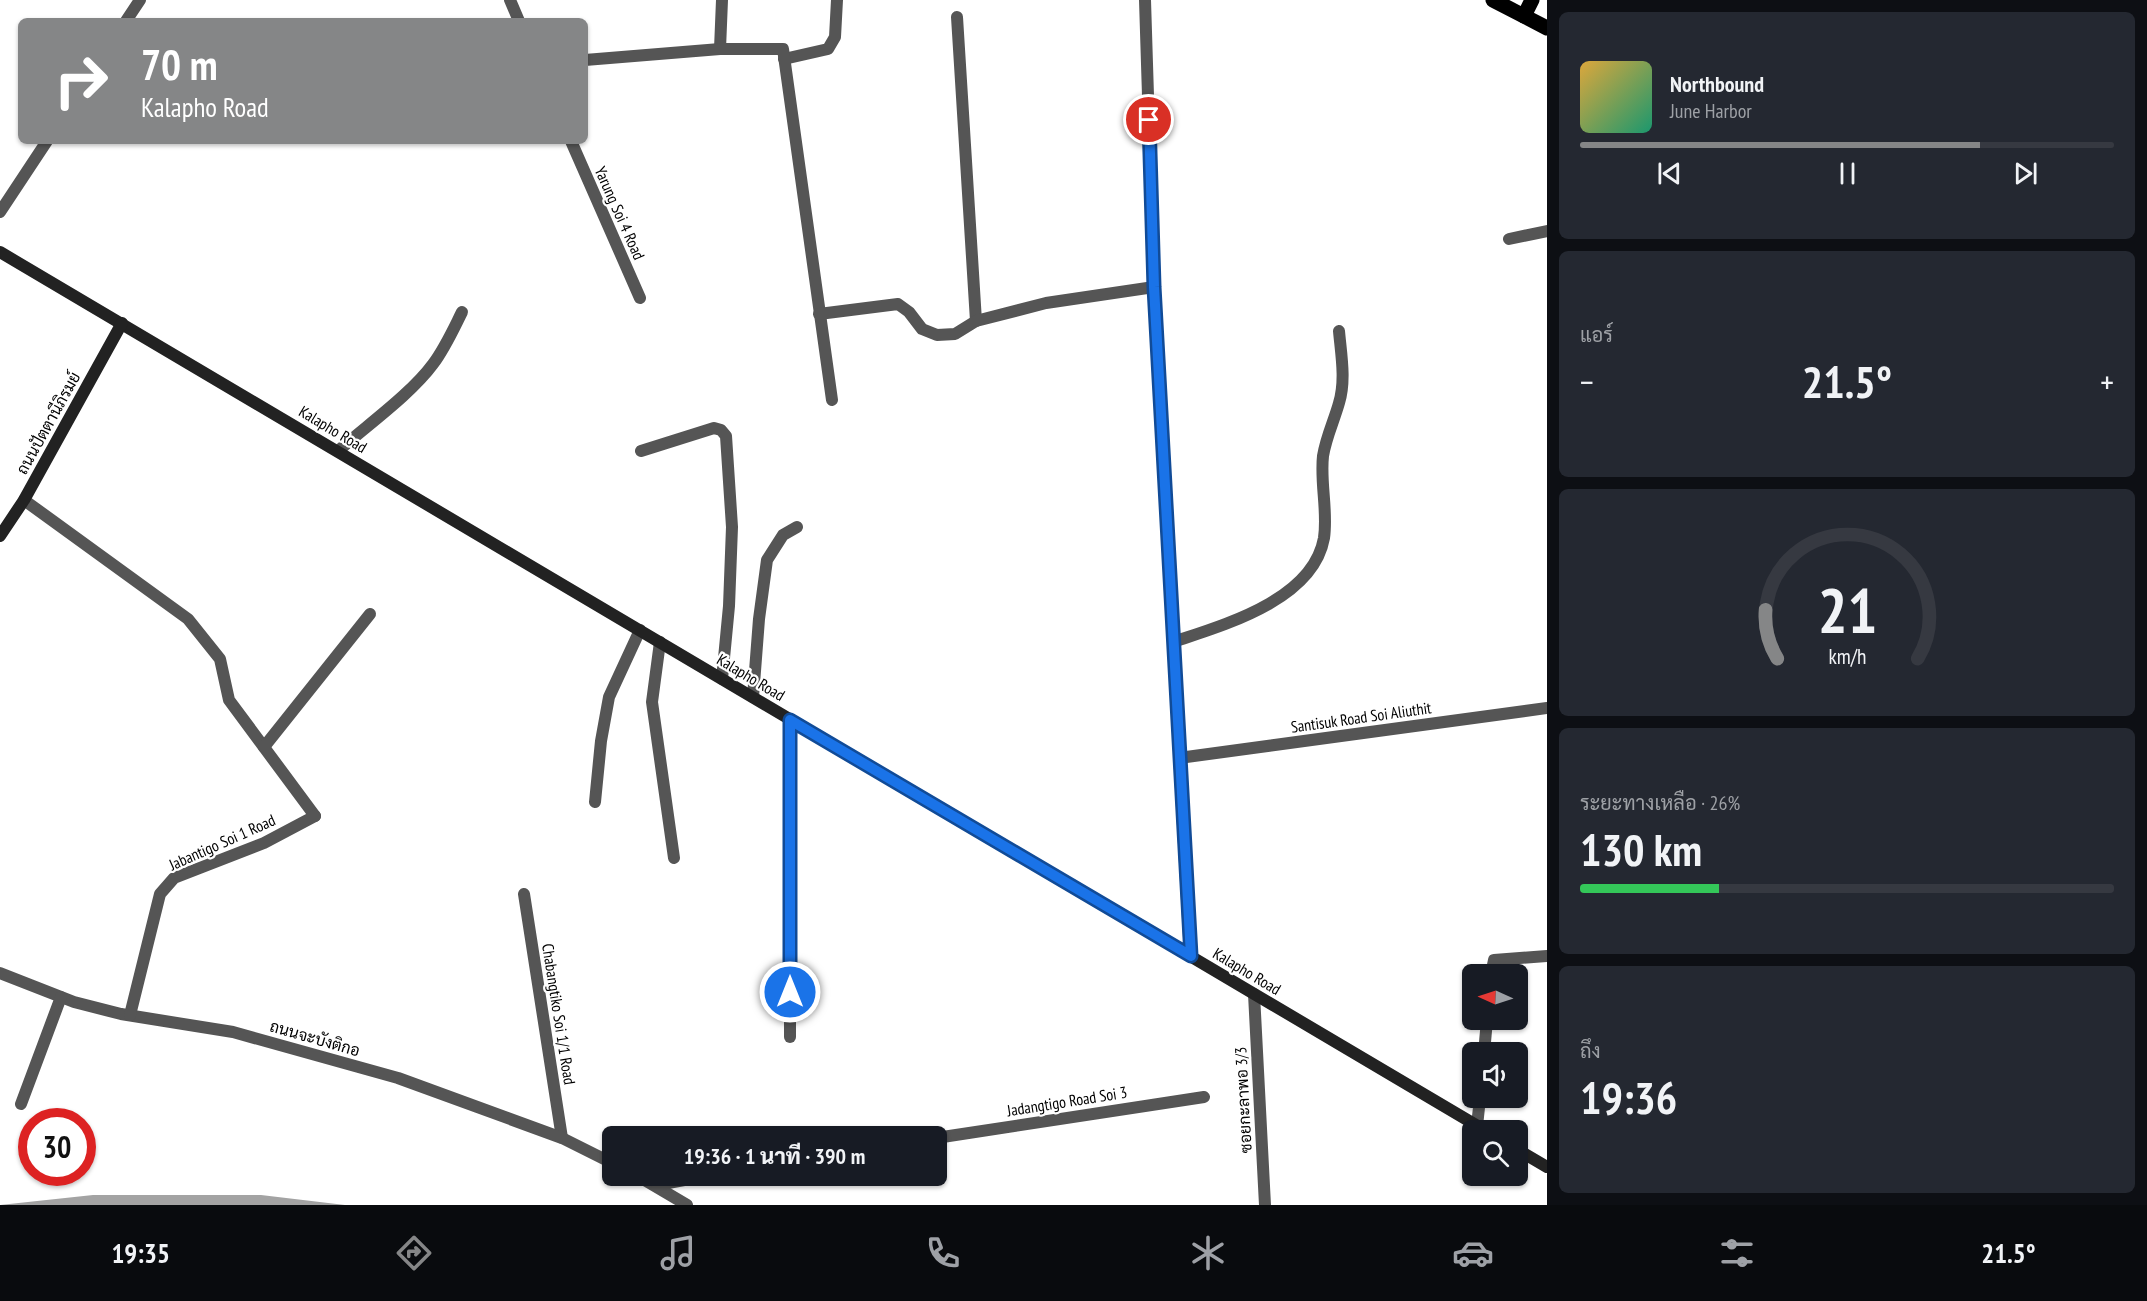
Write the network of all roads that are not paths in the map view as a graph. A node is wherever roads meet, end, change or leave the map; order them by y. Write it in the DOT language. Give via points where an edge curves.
graph roads {
  1 [pos="140,0"];
  2 [pos="510,0"];
  3 [pos="722,0"];
  4 [pos="837,0"];
  5 [pos="1145,0"];
  6 [pos="1492,0"];
  7 [pos="1532,0"];
  8 [pos="1524,16"];
  9 [pos="957,17"];
  10 [pos="128,18"];
  11 [pos="518,18"];
  12 [pos="1547,28"];
  13 [pos="720,49"];
  14 [pos="784,59"];
  15 [pos="588,60"];
  16 [pos="45,144"];
  17 [pos="572,144"];
  18 [pos="0,212"];
  19 [pos="1547,231"];
  20 [pos="1509,239"];
  21 [pos="0,252"];
  22 [pos="1154,287"];
  23 [pos="640,298"];
  24 [pos="462,312"];
  25 [pos="819,314"];
  26 [pos="976,321"];
  27 [pos="122,323"];
  28 [pos="1339,331"];
  29 [pos="832,400"];
  30 [pos="338,451"];
  31 [pos="641,451"];
  32 [pos="24,500"];
  33 [pos="797,526"];
  34 [pos="0,536"];
  35 [pos="369,614"];
  36 [pos="640,630"];
  37 [pos="660,642"];
  38 [pos="1173,642"];
  39 [pos="722,679"];
  40 [pos="753,697"];
  41 [pos="1547,708"];
  42 [pos="790,720"];
  43 [pos="264,747"];
  44 [pos="1179,758"];
  45 [pos="595,802"];
  46 [pos="674,858"];
  47 [pos="524,894"];
  48 [pos="1191,956"];
  49 [pos="1547,956"];
  50 [pos="1493,964"];
  51 [pos="0,973"];
  52 [pos="1254,994"];
  53 [pos="61,997"];
  54 [pos="130,1015"];
  55 [pos="789,1037"];
  56 [pos="1204,1097"];
  57 [pos="21,1104"];
  58 [pos="1467,1120"];
  59 [pos="947,1136"];
  60 [pos="562,1138"];
  61 [pos="1528,1156"];
  62 [pos="602,1158"];
  63 [pos="1547,1167"];
  64 [pos="658,1186"];
  65 [pos="687,1205"];
  66 [pos="1265,1205"];
  1 -- 10 [label="street"];
  2 -- 11 [label="street"];
  3 -- 13 [label="street"];
  4 -- 14 [label="street" via="835,37 828,49"];
  5 -- 22 [label="street"];
  6 -- 8 [label="main road"];
  7 -- 8 [label="main road"];
  8 -- 12 [label="main road"];
  9 -- 26 [label="street"];
  13 -- 14 [label="street" via="783,49"];
  13 -- 15 [label="street"];
  14 -- 25 [label="street"];
  16 -- 18 [label="street"];
  17 -- 23 [label="street, Yarung Soi 4 Road"];
  19 -- 20 [label="street"];
  21 -- 27 [label="street, Kalapho Road"];
  22 -- 26 [label="street" via="1046,303"];
  22 -- 38 [label="street"];
  24 -- 30 [label="street" via="432,365"];
  25 -- 26 [label="street" via="898,304 922,328 937,335 956,334"];
  25 -- 29 [label="street"];
  27 -- 30 [label="street, Kalapho Road"];
  27 -- 32 [label="street, ถนนปัตตานีภิรมย์"];
  28 -- 38 [label="street" via="1343,374 1340,401 1325,444 1324,537 1320,552 1303,578 1274,602 1233,622"];
  30 -- 36 [label="street, Kalapho Road"];
  31 -- 39 [label="street" via="714,428 726,436 732,527"];
  32 -- 34 [label="street, ถนนปัตตานีภิรมย์"];
  32 -- 43 [label="street" via="188,619 220,659 229,700"];
  33 -- 40 [label="street" via="783,535 767,560"];
  35 -- 43 [label="street"];
  36 -- 37 [label="street, Kalapho Road"];
  36 -- 45 [label="street" via="609,697"];
  37 -- 39 [label="street, Kalapho Road"];
  37 -- 46 [label="street" via="652,702"];
  38 -- 44 [label="street"];
  39 -- 40 [label="street, Kalapho Road"];
  40 -- 42 [label="street, Kalapho Road"];
  41 -- 44 [label="street, Santisuk Road Soi Aliuthit"];
  42 -- 48 [label="street, Kalapho Road"];
  42 -- 55 [label="street"];
  43 -- 54 [label="street, Jabantigo Soi 1 Road" via="315,816 264,843 174,878 160,894"];
  44 -- 48 [label="street"];
  47 -- 60 [label="street, Chabangtiko Soi 1/1 Road"];
  48 -- 52 [label="street, Kalapho Road"];
  49 -- 50 [label="street" via="1494,960"];
  51 -- 53 [label="street, ถนนจะบังติกอ"];
  52 -- 58 [label="street, Kalapho Road"];
  52 -- 66 [label="street, ซอยกะลาพอ 3/3"];
  53 -- 54 [label="street, ถนนจะบังติกอ"];
  53 -- 57 [label="street"];
  54 -- 60 [label="street, ถนนจะบังติกอ" via="233,1032 398,1078"];
  56 -- 59 [label="street, Jadangtigo Road Soi 3"];
  60 -- 62 [label="street, ถนนจะบังติกอ"];
  61 -- 63 [label="street"];
  64 -- 65 [label="street"];
}
